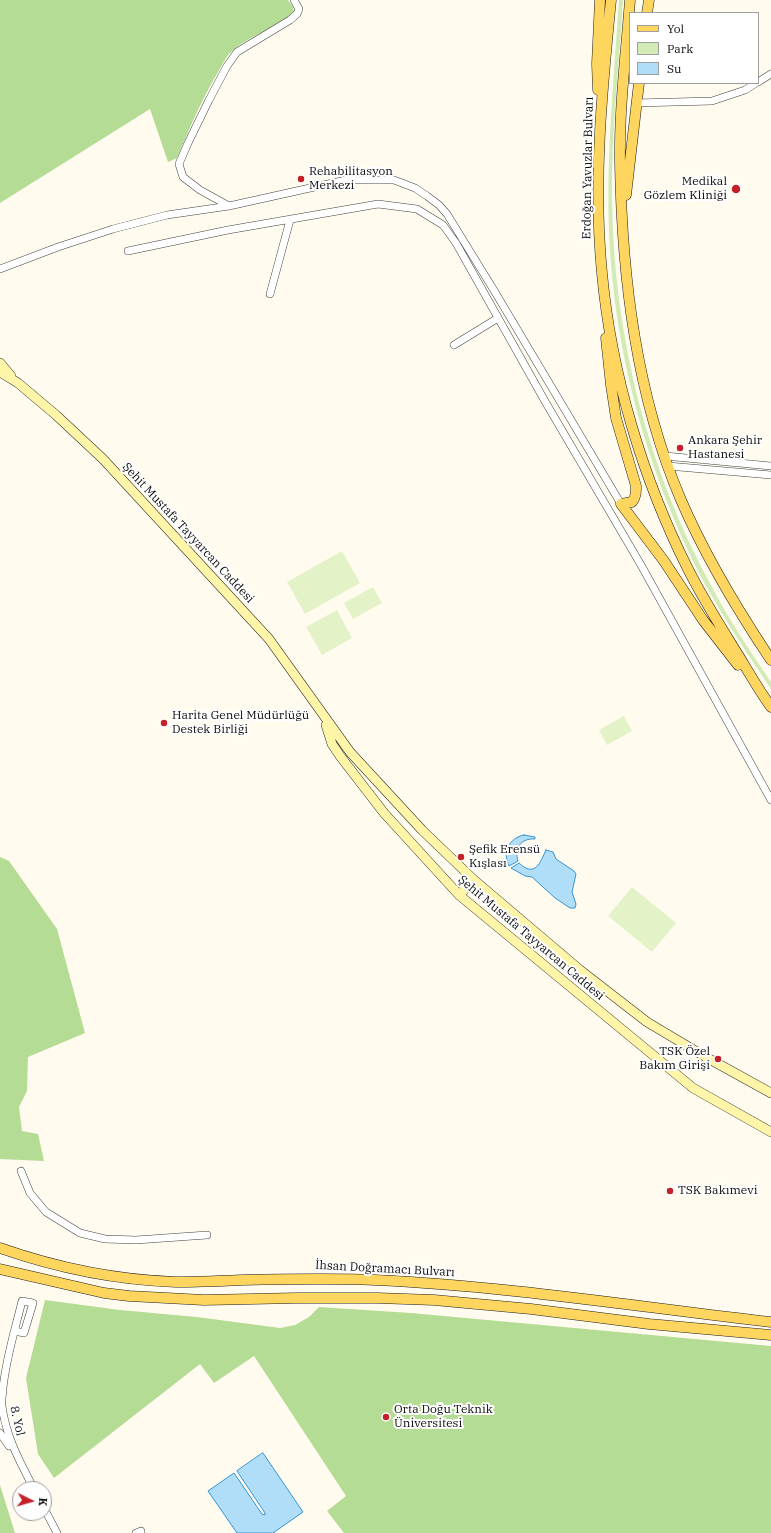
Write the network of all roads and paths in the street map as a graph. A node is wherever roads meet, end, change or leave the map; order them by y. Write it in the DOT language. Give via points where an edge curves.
graph roads {
  1 [pos="294,0"];
  2 [pos="600,0"];
  3 [pos="611,0"];
  4 [pos="630,0"];
  5 [pos="649,0"];
  6 [pos="629,12"];
  7 [pos="648,12"];
  8 [pos="629,14"];
  9 [pos="771,74"];
  10 [pos="759,81"];
  11 [pos="639,84"];
  12 [pos="754,84"];
  13 [pos="636,103"];
  14 [pos="600,134"];
  15 [pos="229,206"];
  16 [pos="622,214"];
  17 [pos="290,220"];
  18 [pos="128,251"];
  19 [pos="0,269"];
  20 [pos="602,274"];
  21 [pos="270,294"];
  22 [pos="498,318"];
  23 [pos="454,345"];
  24 [pos="0,363"];
  25 [pos="0,372"];
  26 [pos="18,383"];
  27 [pos="665,456"];
  28 [pos="668,466"];
  29 [pos="771,466"];
  30 [pos="771,475"];
  31 [pos="621,504"];
  32 [pos="771,660"];
  33 [pos="770,706"];
  34 [pos="323,716"];
  35 [pos="771,800"];
  36 [pos="474,880"];
  37 [pos="459,895"];
  38 [pos="771,1093"];
  39 [pos="771,1132"];
  40 [pos="21,1171"];
  41 [pos="207,1235"];
  42 [pos="0,1248"];
  43 [pos="0,1269"];
  44 [pos="771,1321"];
  45 [pos="15,1331"];
  46 [pos="771,1336"];
  47 [pos="0,1433"];
  48 [pos="15,1454"];
  49 [pos="30,1481"];
  50 [pos="51,1521"];
  51 [pos="57,1533"];
  1 -- 15 [label="street" via="299,9 297,14 237,52 227,66 179,164 183,176 200,190"];
  2 -- 14 [label="main road" via="597,64"];
  3 -- 14 [label="main road, Erdoğan Yavuzlar Bulvarı"];
  4 -- 6 [label="main road"];
  5 -- 7 [label="main road"];
  8 -- 16 [label="main road" via="620,136"];
  9 -- 10 [label="street"];
  11 -- 13 [label="main road"];
  12 -- 13 [label="street" via="745,90 712,101"];
  13 -- 16 [label="main road" via="628,183"];
  14 -- 20 [label="main road, Erdoğan Yavuzlar Bulvarı" via="599,223"];
  15 -- 19 [label="street" via="167,215 113,229"];
  15 -- 31 [label="street" via="346,180 394,180 427,196 451,221"];
  16 -- 27 [label="main road" via="630,305 640,363 650,408"];
  17 -- 18 [label="street"];
  17 -- 21 [label="street"];
  17 -- 22 [label="street" via="378,204 417,210 443,225 456,243"];
  20 -- 31 [label="main road" via="611,385 619,429 636,486 632,502"];
  20 -- 33 [label="main road, Erdoğan Yavuzlar Bulvarı" via="620,379 630,419 657,500 697,587"];
  22 -- 23 [label="street"];
  22 -- 35 [label="street" via="641,565"];
  24 -- 26 [label="main road, Şehit Mustafa Tayyarcan Caddesi"];
  25 -- 26 [label="main road, Şehit Mustafa Tayyarcan Caddesi"];
  26 -- 34 [label="main road, Şehit Mustafa Tayyarcan Caddesi" via="103,459 269,639"];
  27 -- 28 [label="main road"];
  27 -- 29 [label="street"];
  28 -- 30 [label="street"];
  28 -- 32 [label="main road" via="698,537 728,593"];
  31 -- 33 [label="main road" via="664,561 702,620"];
  34 -- 36 [label="main road, Şehit Mustafa Tayyarcan Caddesi" via="350,752 380,785"];
  34 -- 37 [label="main road, Şehit Mustafa Tayyarcan Caddesi" via="332,744 340,756 384,813"];
  36 -- 37 [label="main road"];
  36 -- 38 [label="main road, Şehit Mustafa Tayyarcan Caddesi" via="580,970 647,1022"];
  37 -- 39 [label="main road, Şehit Mustafa Tayyarcan Caddesi" via="693,1088"];
  40 -- 41 [label="street" via="30,1193 46,1212 80,1233 105,1239 136,1240"];
  42 -- 44 [label="main road, İhsan Doğramacı Bulvarı" via="59,1267 146,1280 176,1282 309,1279 439,1284 514,1290"];
  43 -- 46 [label="main road" via="96,1292 129,1296 204,1300 434,1300"];
  45 -- 45 [label="street, 8. Yol" via="24,1333 32,1303 22,1301"];
  45 -- 48 [label="street, 8. Yol" via="5,1371 2,1405 7,1432"];
  47 -- 48 [label="street"];
  48 -- 49 [label="street, 8. Yol"];
  50 -- 51 [label="street"];
}
